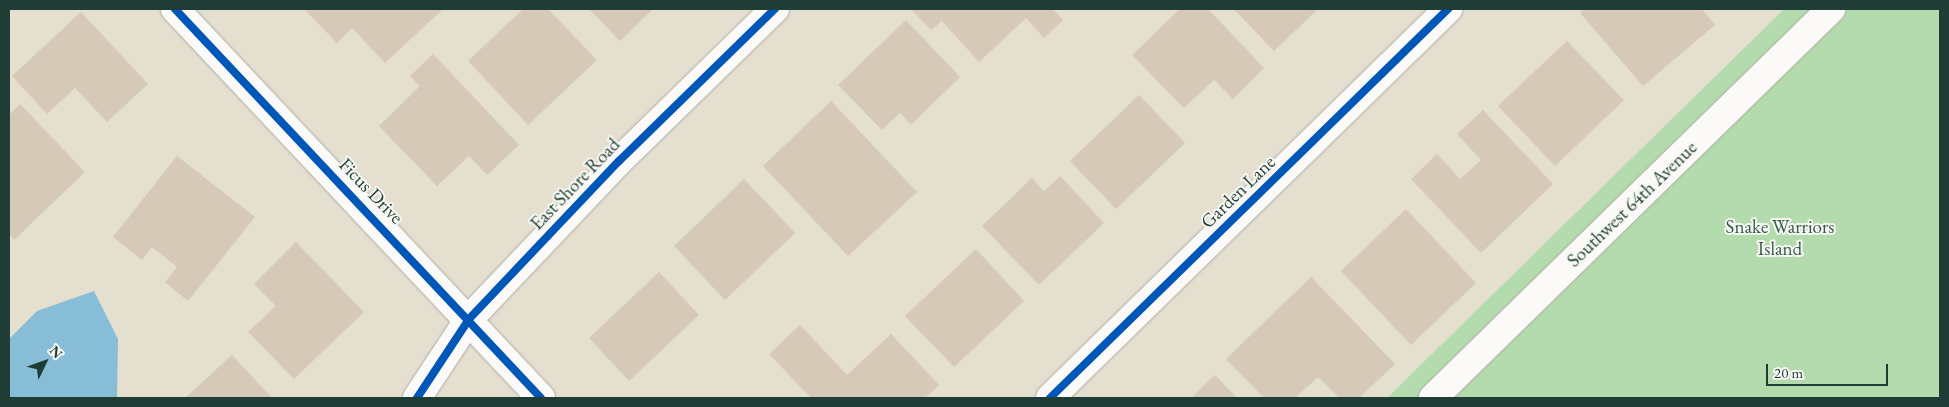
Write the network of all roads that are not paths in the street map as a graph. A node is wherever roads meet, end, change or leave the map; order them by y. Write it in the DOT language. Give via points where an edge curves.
graph roads {
  1 [pos="175,9"];
  2 [pos="775,9"];
  3 [pos="1448,9"];
  4 [pos="1831,9"];
  5 [pos="469,319"];
  6 [pos="417,398"];
  7 [pos="541,398"];
  8 [pos="1050,398"];
  9 [pos="1434,398"];
  1 -- 5 [label="street, Ficus Drive"];
  2 -- 5 [label="street, East Shore Road" via="619,161"];
  3 -- 8 [label="street, Garden Lane"];
  4 -- 9 [label="street, Southwest 64th Avenue"];
  5 -- 6 [label="street, East Shore Road"];
  5 -- 7 [label="street, Ficus Drive"];
}
